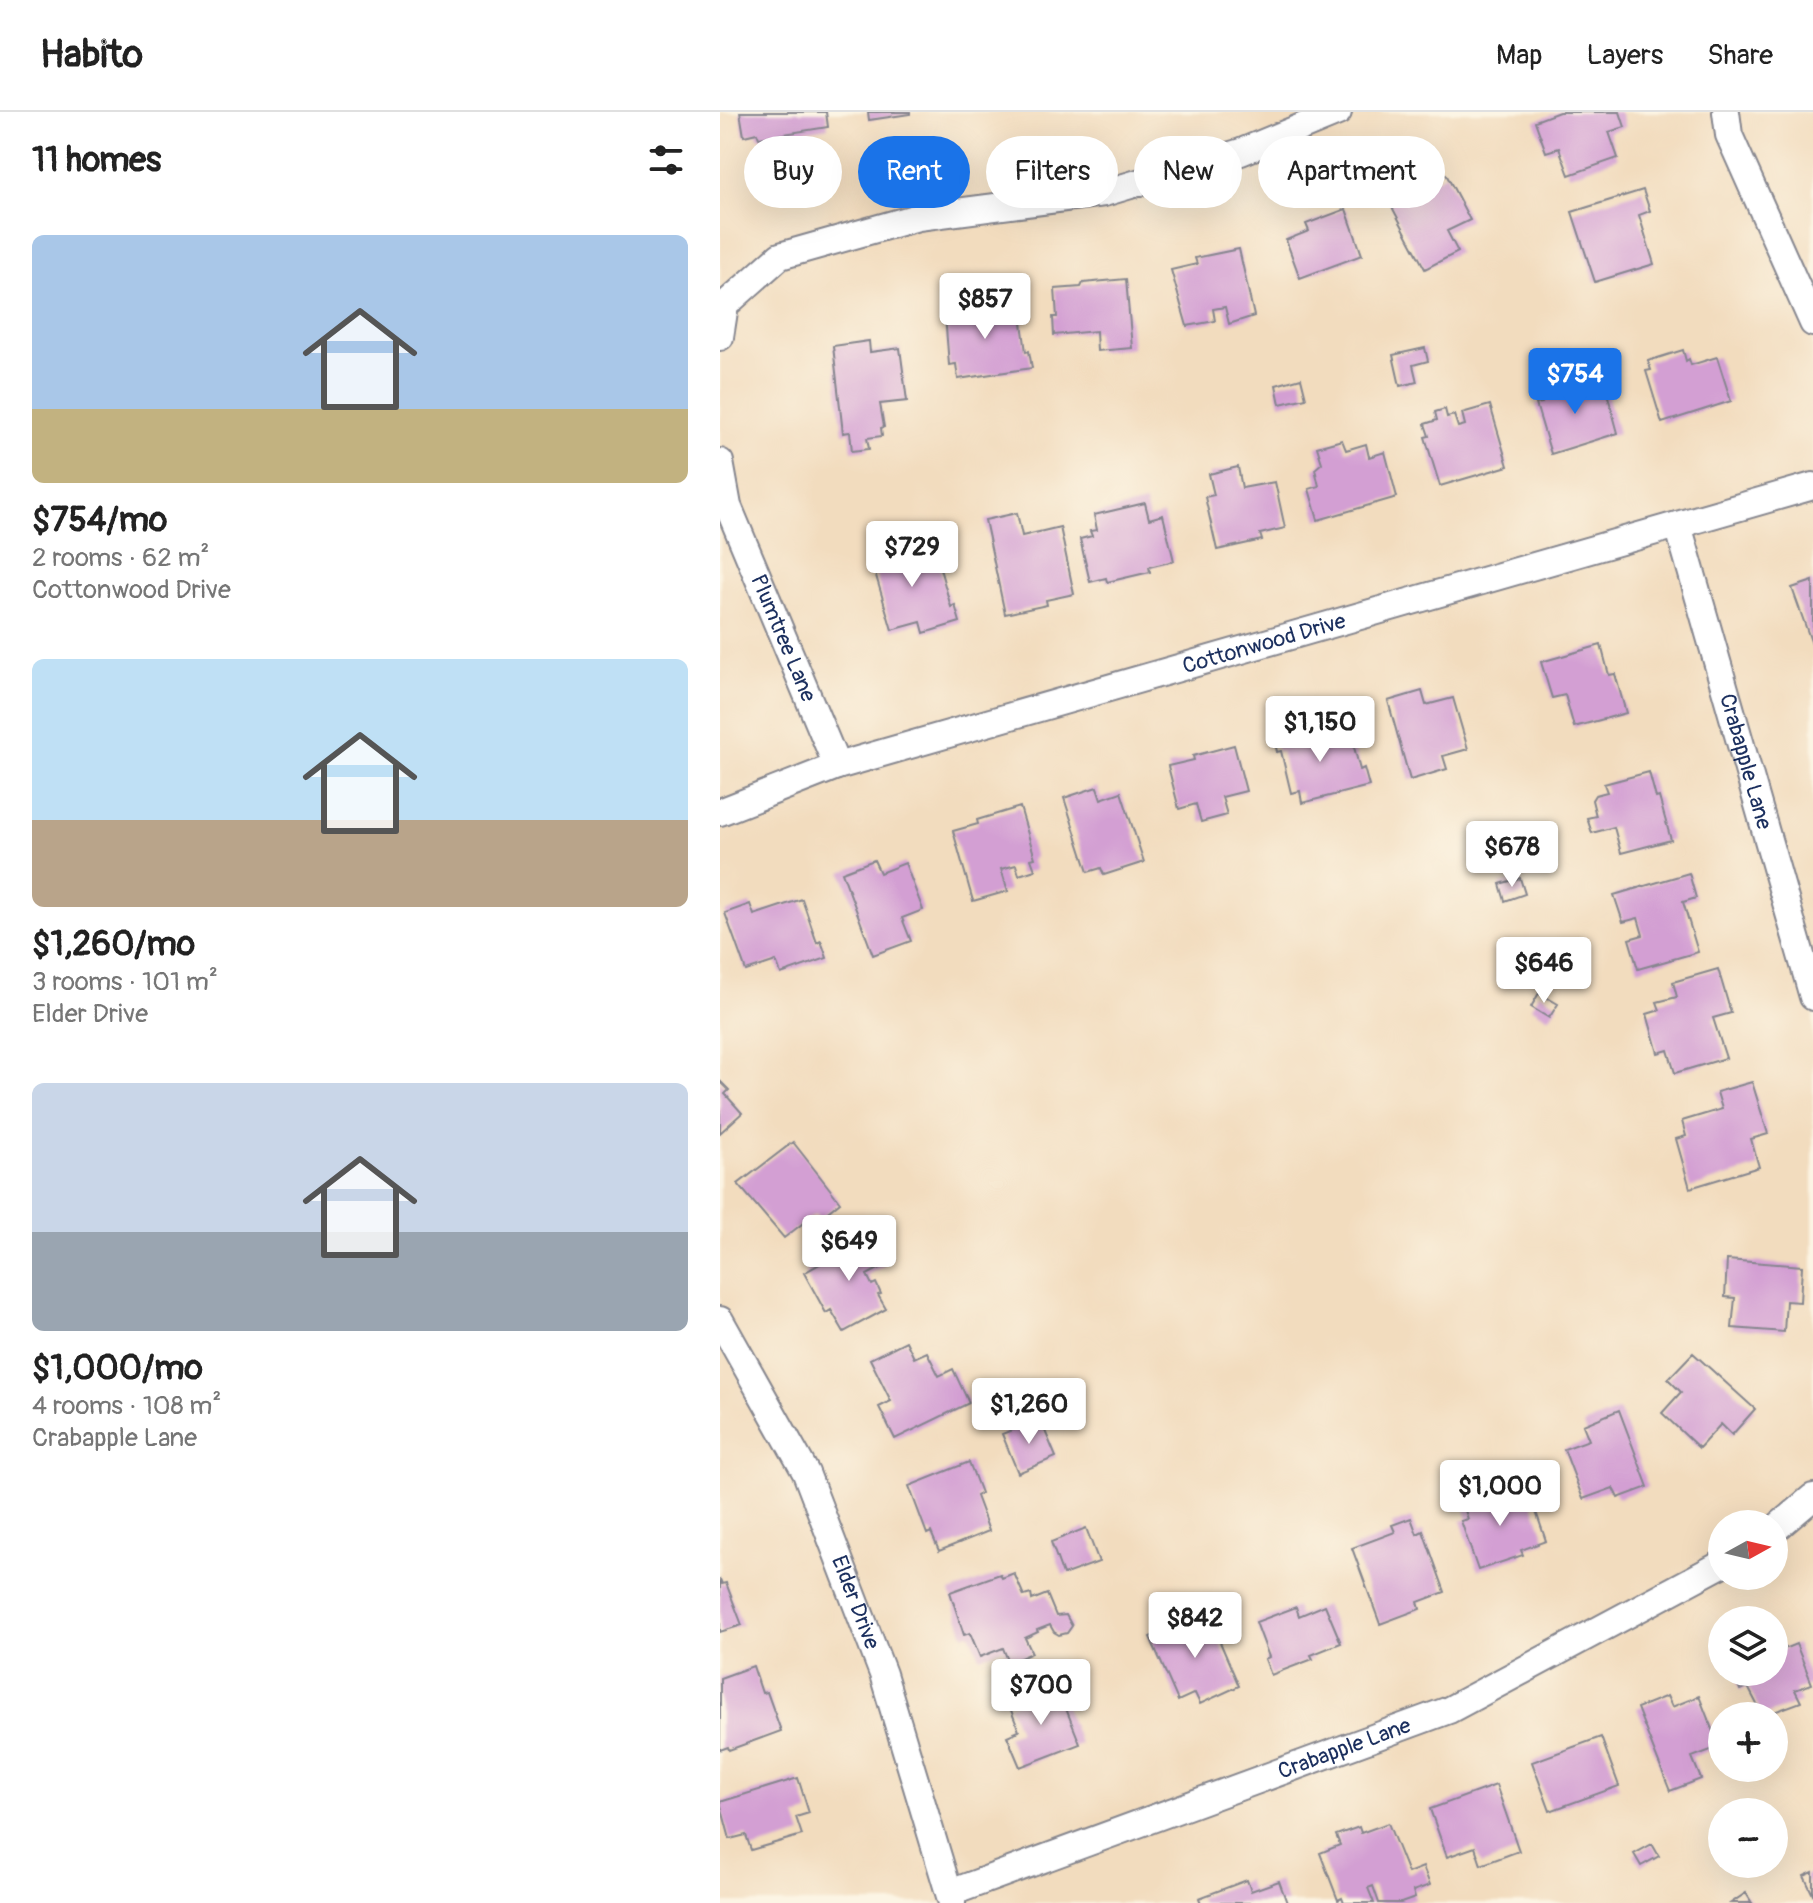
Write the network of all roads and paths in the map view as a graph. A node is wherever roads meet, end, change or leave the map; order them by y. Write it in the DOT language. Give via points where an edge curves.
graph roads {
  1 [pos="1338,112"];
  2 [pos="1726,112"];
  3 [pos="1813,323"];
  4 [pos="720,337"];
  5 [pos="720,462"];
  6 [pos="1813,486"];
  7 [pos="1678,525"];
  8 [pos="837,766"];
  9 [pos="720,812"];
  10 [pos="1813,997"];
  11 [pos="720,1320"];
  12 [pos="1813,1497"];
  13 [pos="1788,1518"];
  14 [pos="1708,1571"];
  15 [pos="951,1898"];
  1 -- 4 [label="street" via="1241,152 1104,193 918,217 780,256 725,305"];
  2 -- 3 [label="street" via="1729,135"];
  5 -- 8 [label="street, Plumtree Lane" via="728,506"];
  6 -- 7 [label="street, Cottonwood Drive"];
  7 -- 8 [label="street, Cottonwood Drive"];
  7 -- 10 [label="street, Crabapple Lane"];
  8 -- 9 [label="street, Cottonwood Drive"];
  11 -- 15 [label="street, Elder Drive" via="806,1473 883,1674"];
  12 -- 13 [label="street"];
  14 -- 15 [label="street, Crabapple Lane" via="1449,1710"];
}
